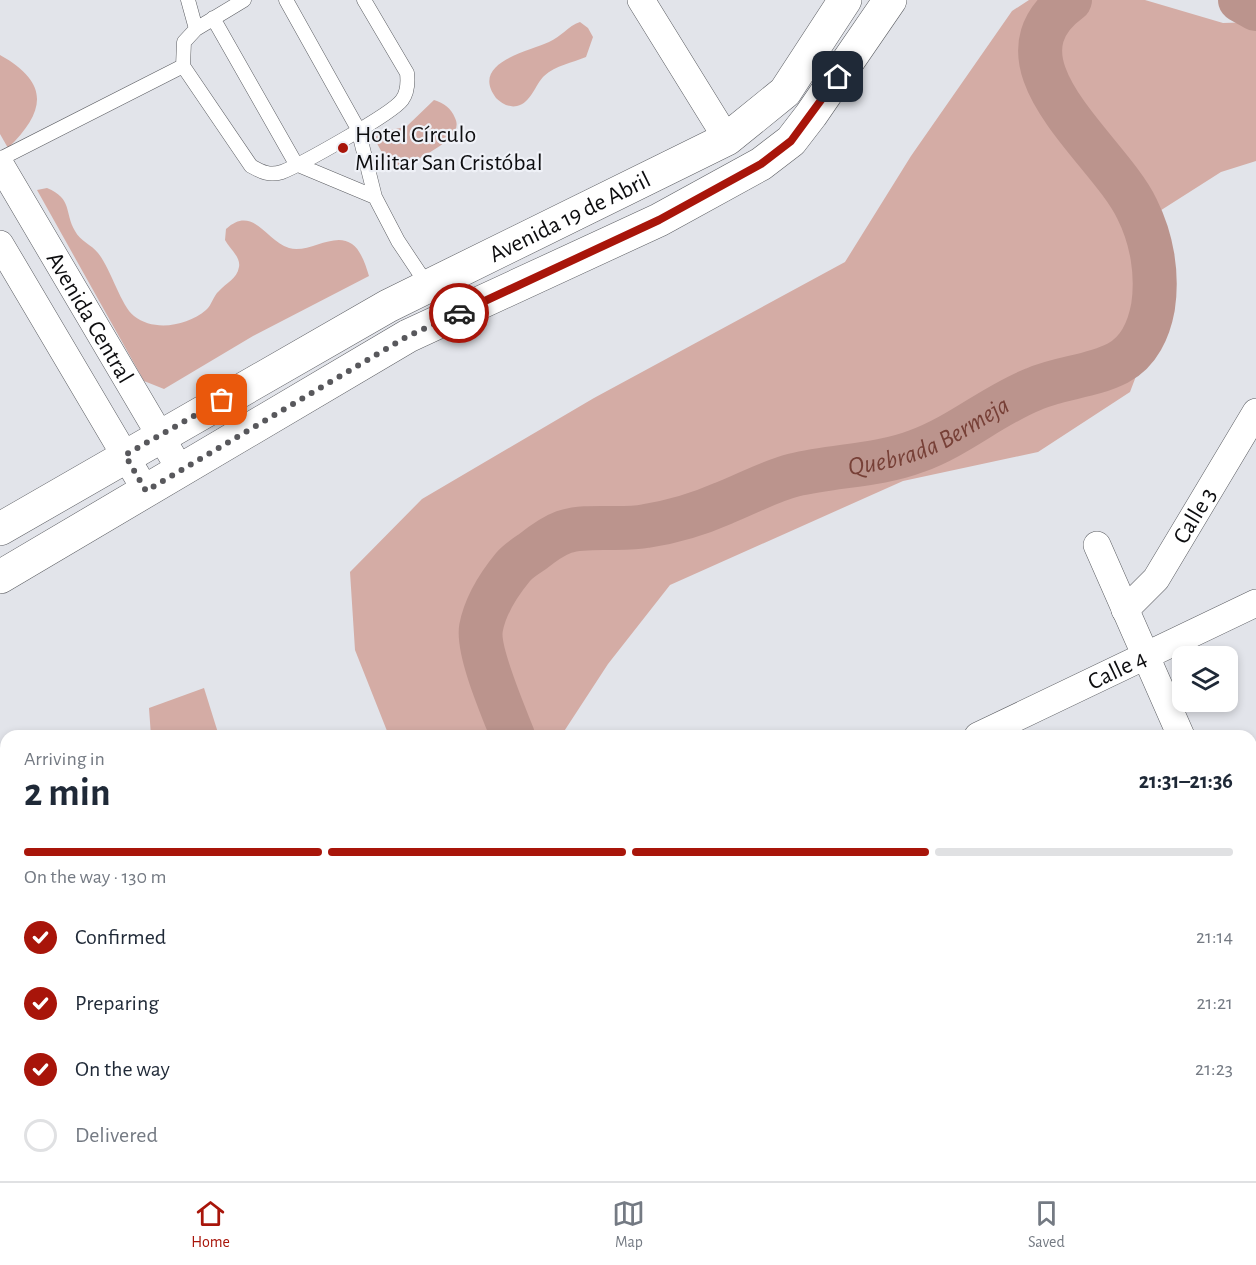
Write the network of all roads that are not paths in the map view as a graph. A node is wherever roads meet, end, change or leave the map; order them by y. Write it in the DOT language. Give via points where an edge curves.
graph roads {
  1 [pos="188,0"];
  2 [pos="244,0"];
  3 [pos="286,0"];
  4 [pos="364,0"];
  5 [pos="641,0"];
  6 [pos="844,0"];
  7 [pos="890,0"];
  8 [pos="213,18"];
  9 [pos="196,29"];
  10 [pos="183,66"];
  11 [pos="358,129"];
  12 [pos="727,139"];
  13 [pos="0,161"];
  14 [pos="296,164"];
  15 [pos="375,197"];
  16 [pos="0,244"];
  17 [pos="429,286"];
  18 [pos="1256,412"];
  19 [pos="160,435"];
  20 [pos="125,455"];
  21 [pos="181,471"];
  22 [pos="146,491"];
  23 [pos="0,529"];
  24 [pos="1096,545"];
  25 [pos="0,577"];
  26 [pos="1256,603"];
  27 [pos="1125,610"];
  28 [pos="1144,657"];
  29 [pos="991,730"];
  30 [pos="1179,730"];
  1 -- 9 [label="lane"];
  2 -- 8 [label="lane"];
  3 -- 11 [label="lane"];
  4 -- 11 [label="lane" via="407,73 408,86 403,99 387,114"];
  5 -- 12 [label="street"];
  6 -- 12 [label="street, Avenida 19 de Abril" via="785,92"];
  7 -- 21 [label="street, Avenida 19 de Abril" via="791,141 761,164 659,220 408,336"];
  8 -- 9 [label="lane"];
  8 -- 14 [label="lane"];
  9 -- 10 [label="lane" via="184,42"];
  10 -- 13 [label="lane"];
  10 -- 14 [label="lane" via="251,166 265,174 282,172"];
  11 -- 14 [label="lane"];
  11 -- 15 [label="lane"];
  12 -- 17 [label="street, Avenida 19 de Abril"];
  13 -- 19 [label="street, Avenida Central"];
  14 -- 15 [label="lane"];
  15 -- 17 [label="lane" via="398,241"];
  16 -- 20 [label="street, Avenida Central"];
  17 -- 19 [label="street, Avenida 19 de Abril"];
  18 -- 27 [label="street, Calle 3" via="1156,579"];
  19 -- 20 [label="street, Avenida 19 de Abril"];
  19 -- 21 [label="street, Avenida Central"];
  20 -- 22 [label="street, Avenida Central"];
  20 -- 23 [label="street, Avenida 19 de Abril"];
  21 -- 22 [label="street, Avenida 19 de Abril"];
  22 -- 25 [label="street, Avenida 19 de Abril"];
  24 -- 27 [label="street"];
  26 -- 28 [label="street, Calle 4"];
  27 -- 28 [label="street"];
  28 -- 29 [label="street, Calle 4"];
  28 -- 30 [label="street"];
}
